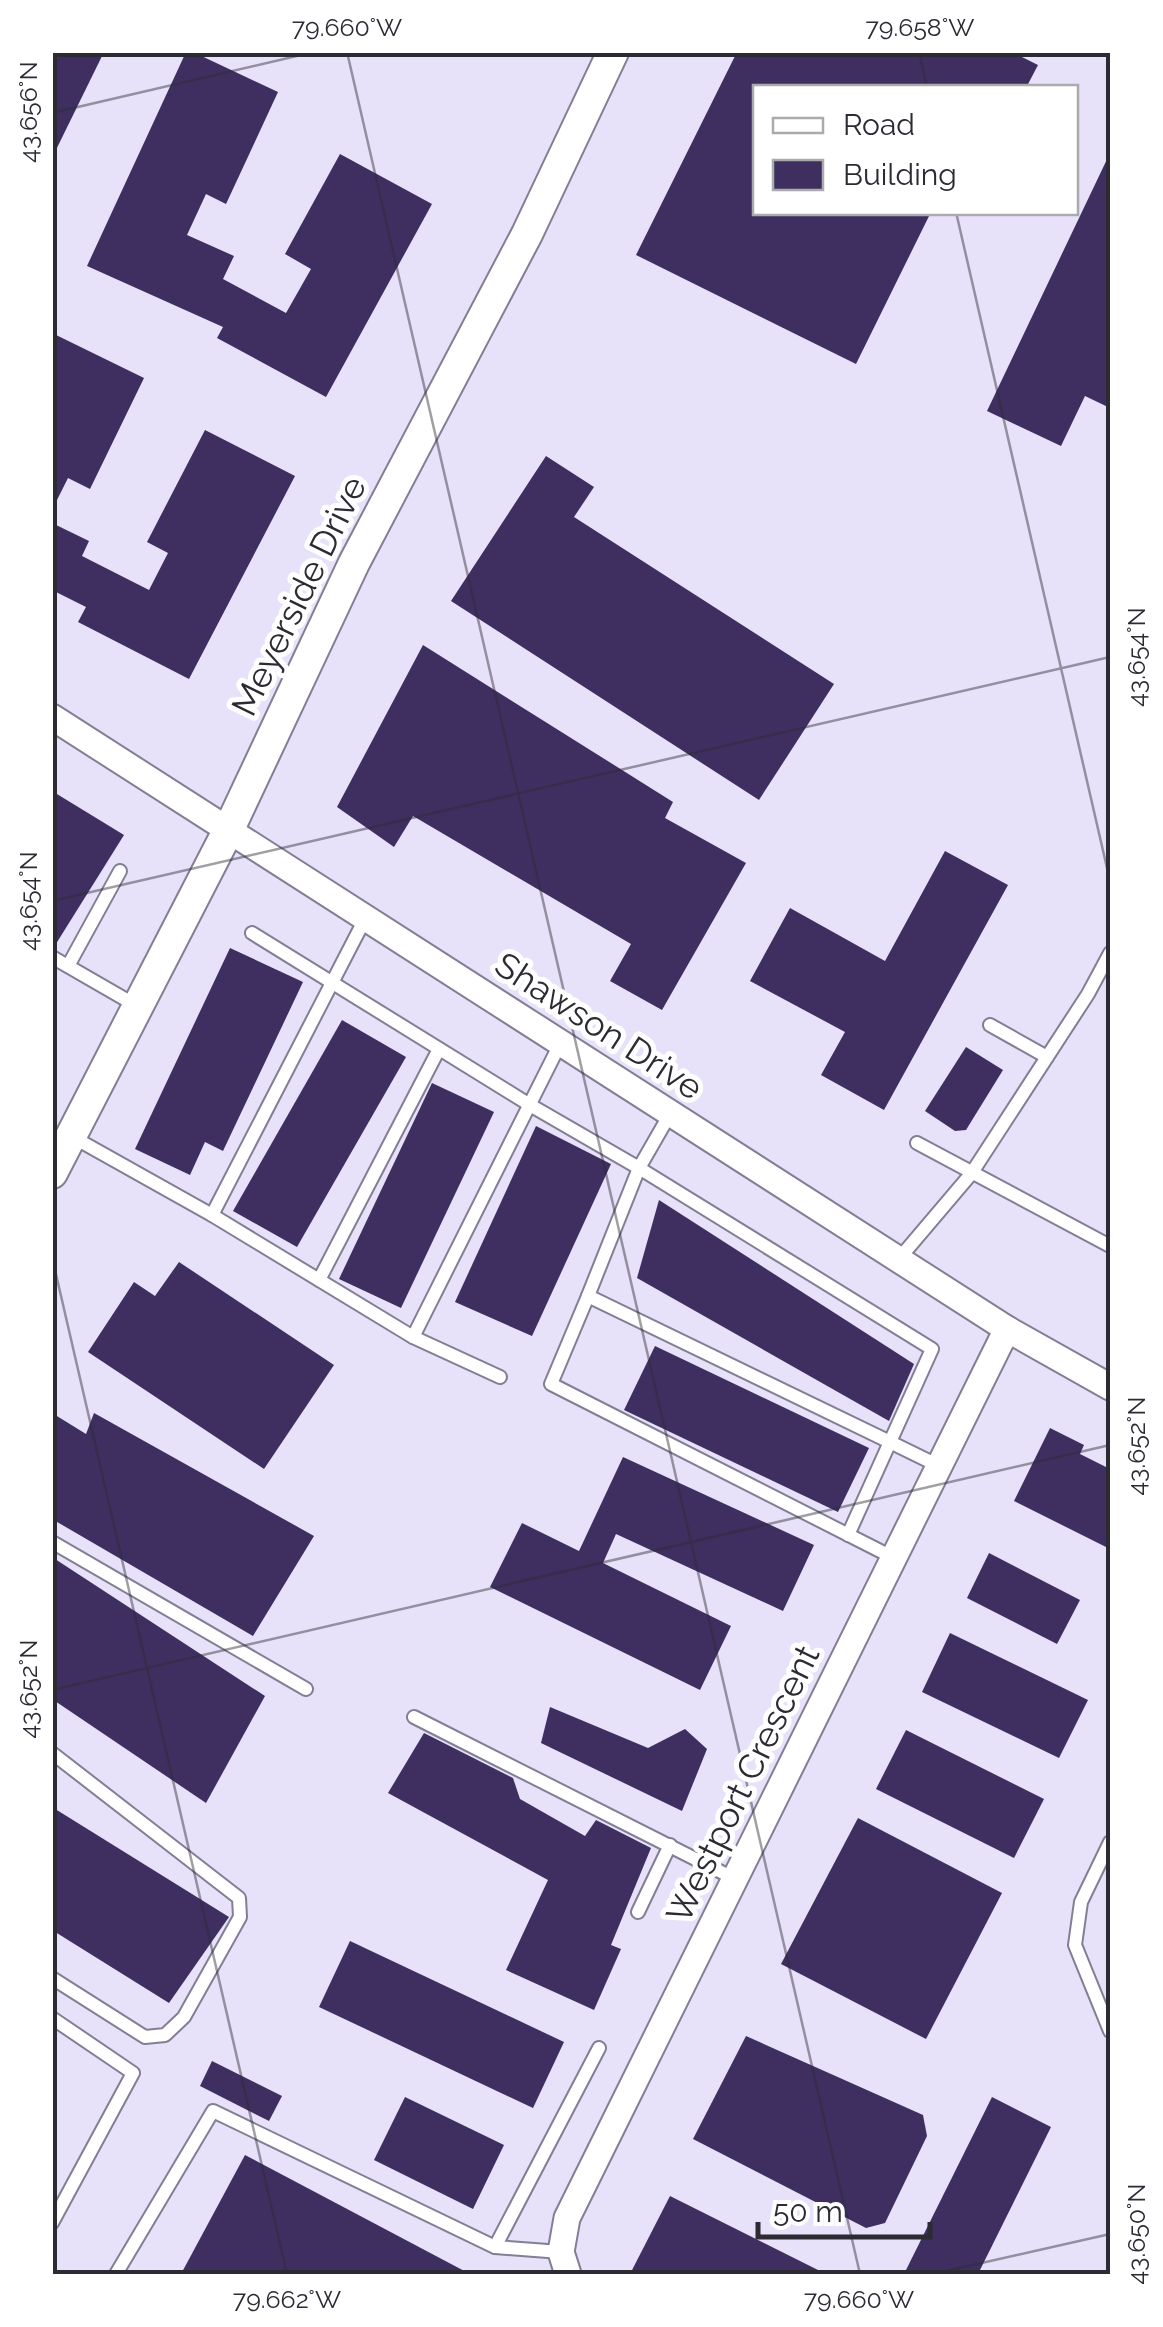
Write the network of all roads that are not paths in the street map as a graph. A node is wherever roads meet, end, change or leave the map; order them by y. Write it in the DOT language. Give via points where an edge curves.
graph roads {
  1 [pos="613,52"];
  2 [pos="52,717"];
  3 [pos="229,829"];
  4 [pos="120,871"];
  5 [pos="366,917"];
  6 [pos="252,933"];
  7 [pos="1110,953"];
  8 [pos="52,957"];
  9 [pos="68,966"];
  10 [pos="333,981"];
  11 [pos="138,1006"];
  12 [pos="990,1025"];
  13 [pos="561,1042"];
  14 [pos="438,1048"];
  15 [pos="1047,1058"];
  16 [pos="530,1105"];
  17 [pos="670,1114"];
  18 [pos="72,1136"];
  19 [pos="918,1143"];
  20 [pos="640,1168"];
  21 [pos="52,1173"];
  22 [pos="971,1174"];
  23 [pos="212,1215"];
  24 [pos="1110,1246"];
  25 [pos="898,1260"];
  26 [pos="320,1280"];
  27 [pos="588,1296"];
  28 [pos="1007,1329"];
  29 [pos="413,1338"];
  30 [pos="500,1377"];
  31 [pos="1110,1386"];
  32 [pos="892,1443"];
  33 [pos="939,1466"];
  34 [pos="848,1534"];
  35 [pos="52,1542"];
  36 [pos="894,1558"];
  37 [pos="306,1688"];
  38 [pos="414,1717"];
  39 [pos="52,1754"];
  40 [pos="1110,1842"];
  41 [pos="670,1845"];
  42 [pos="735,1879"];
  43 [pos="638,1912"];
  44 [pos="52,1978"];
  45 [pos="52,2018"];
  46 [pos="1110,2031"];
  47 [pos="599,2048"];
  48 [pos="52,2223"];
  49 [pos="496,2247"];
  50 [pos="564,2263"];
  51 [pos="116,2274"];
  1 -- 3 [label="street, Meyerside Drive" via="532,224 332,606"];
  2 -- 3 [label="street, Shawson Drive"];
  3 -- 5 [label="street, Shawson Drive"];
  3 -- 11 [label="street, Meyerside Drive"];
  4 -- 9 [label="lane"];
  5 -- 10 [label="lane"];
  5 -- 13 [label="street, Shawson Drive"];
  6 -- 10 [label="lane"];
  7 -- 15 [label="lane"];
  8 -- 9 [label="lane"];
  9 -- 11 [label="lane"];
  10 -- 14 [label="lane"];
  10 -- 23 [label="lane"];
  11 -- 18 [label="street, Meyerside Drive"];
  12 -- 15 [label="lane"];
  13 -- 16 [label="lane"];
  13 -- 17 [label="street, Shawson Drive"];
  14 -- 16 [label="lane"];
  14 -- 26 [label="lane"];
  15 -- 22 [label="lane"];
  16 -- 20 [label="lane"];
  16 -- 29 [label="lane"];
  17 -- 20 [label="lane"];
  17 -- 25 [label="street, Shawson Drive"];
  18 -- 21 [label="street, Meyerside Drive"];
  18 -- 23 [label="lane"];
  19 -- 22 [label="lane"];
  20 -- 27 [label="lane"];
  20 -- 32 [label="lane" via="932,1349"];
  22 -- 24 [label="lane"];
  22 -- 25 [label="lane"];
  23 -- 26 [label="lane"];
  25 -- 28 [label="street, Shawson Drive"];
  26 -- 29 [label="lane"];
  27 -- 32 [label="lane"];
  27 -- 34 [label="lane" via="551,1384"];
  28 -- 31 [label="street, Shawson Drive"];
  28 -- 33 [label="street, Westport Crescent"];
  29 -- 30 [label="lane"];
  32 -- 33 [label="lane"];
  32 -- 34 [label="lane"];
  33 -- 36 [label="street, Westport Crescent"];
  34 -- 36 [label="lane"];
  35 -- 37 [label="lane"];
  36 -- 42 [label="street, Westport Crescent"];
  38 -- 41 [label="lane"];
  39 -- 44 [label="lane" via="238,1898 240,1917 184,2018 165,2035 145,2037"];
  40 -- 46 [label="lane" via="1081,1902 1075,1944"];
  41 -- 42 [label="lane"];
  41 -- 43 [label="lane"];
  42 -- 50 [label="street, Westport Crescent" via="568,2218"];
  45 -- 48 [label="lane" via="133,2072"];
  47 -- 49 [label="lane"];
  49 -- 50 [label="lane"];
  49 -- 51 [label="lane" via="213,2111"];
}
